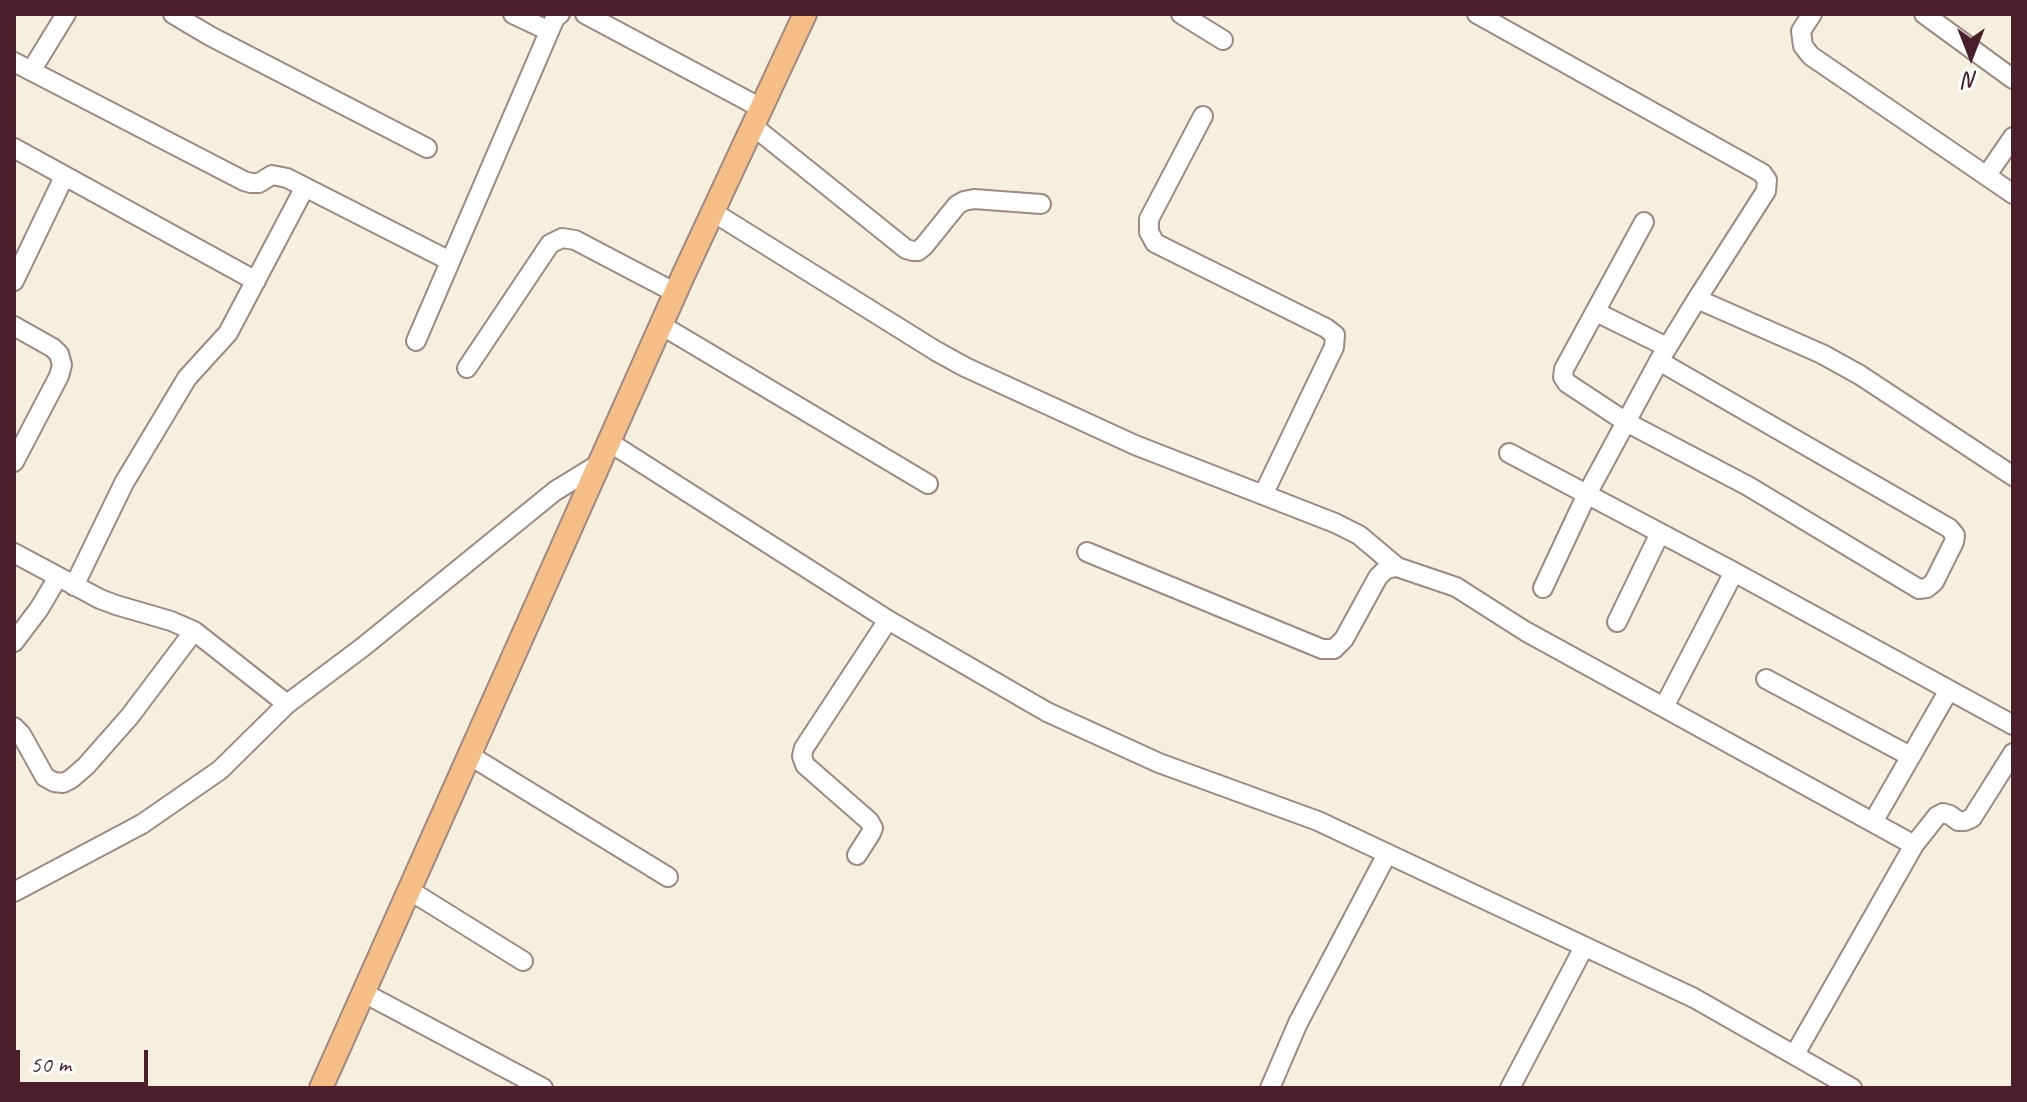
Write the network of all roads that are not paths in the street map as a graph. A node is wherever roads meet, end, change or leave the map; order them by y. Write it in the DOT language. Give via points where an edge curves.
graph roads {
  1 [pos="66,14"];
  2 [pos="173,14"];
  3 [pos="513,14"];
  4 [pos="560,14"];
  5 [pos="585,14"];
  6 [pos="805,14"];
  7 [pos="1181,14"];
  8 [pos="1477,14"];
  9 [pos="1812,14"];
  10 [pos="1924,14"];
  11 [pos="549,31"];
  12 [pos="1223,40"];
  13 [pos="14,62"];
  14 [pos="31,71"];
  15 [pos="2013,79"];
  16 [pos="1203,116"];
  17 [pos="757,117"];
  18 [pos="2013,137"];
  19 [pos="14,148"];
  20 [pos="427,148"];
  21 [pos="1987,175"];
  22 [pos="64,177"];
  23 [pos="305,187"];
  24 [pos="2013,194"];
  25 [pos="1041,204"];
  26 [pos="713,212"];
  27 [pos="1644,222"];
  28 [pos="450,261"];
  29 [pos="14,281"];
  30 [pos="256,281"];
  31 [pos="676,293"];
  32 [pos="1697,299"];
  33 [pos="1596,312"];
  34 [pos="661,325"];
  35 [pos="14,326"];
  36 [pos="416,341"];
  37 [pos="1663,354"];
  38 [pos="467,368"];
  39 [pos="1626,422"];
  40 [pos="609,442"];
  41 [pos="1509,453"];
  42 [pos="14,462"];
  43 [pos="599,464"];
  44 [pos="2013,476"];
  45 [pos="928,484"];
  46 [pos="1587,494"];
  47 [pos="1263,495"];
  48 [pos="1660,533"];
  49 [pos="1087,552"];
  50 [pos="14,553"];
  51 [pos="1397,567"];
  52 [pos="1734,572"];
  53 [pos="66,581"];
  54 [pos="1543,588"];
  55 [pos="888,620"];
  56 [pos="1617,622"];
  57 [pos="194,631"];
  58 [pos="14,642"];
  59 [pos="1766,679"];
  60 [pos="1949,690"];
  61 [pos="287,704"];
  62 [pos="1664,707"];
  63 [pos="2013,725"];
  64 [pos="14,727"];
  65 [pos="2013,753"];
  66 [pos="469,755"];
  67 [pos="1910,756"];
  68 [pos="1873,822"];
  69 [pos="1914,845"];
  70 [pos="1387,854"];
  71 [pos="857,855"];
  72 [pos="668,877"];
  73 [pos="409,890"];
  74 [pos="14,892"];
  75 [pos="1584,947"];
  76 [pos="523,961"];
  77 [pos="364,993"];
  78 [pos="1795,1054"];
  79 [pos="321,1088"];
  80 [pos="543,1088"];
  81 [pos="1270,1088"];
  82 [pos="1510,1088"];
  83 [pos="1852,1088"];
  1 -- 14 [label="street"];
  2 -- 20 [label="street"];
  3 -- 11 [label="street"];
  4 -- 11 [label="street"];
  5 -- 17 [label="street"];
  6 -- 17 [label="main road"];
  7 -- 12 [label="street"];
  8 -- 32 [label="street" via="1762,173 1766,191"];
  9 -- 21 [label="street" via="1801,31 1811,56"];
  10 -- 15 [label="street"];
  11 -- 28 [label="street"];
  13 -- 14 [label="street"];
  14 -- 23 [label="street" via="244,181 259,183 279,175"];
  16 -- 47 [label="street" via="1149,219 1155,243 1335,335 1334,347"];
  17 -- 25 [label="street" via="906,249 918,251 964,201"];
  17 -- 26 [label="main road"];
  18 -- 21 [label="street"];
  19 -- 22 [label="street"];
  21 -- 24 [label="street"];
  22 -- 29 [label="street"];
  22 -- 30 [label="street"];
  23 -- 28 [label="street"];
  23 -- 30 [label="street"];
  26 -- 31 [label="main road"];
  26 -- 47 [label="street" via="965,367 1135,445"];
  27 -- 33 [label="street"];
  28 -- 36 [label="street"];
  30 -- 53 [label="street" via="228,333 187,378"];
  31 -- 34 [label="main road"];
  31 -- 38 [label="street" via="562,238 550,244"];
  32 -- 37 [label="street"];
  32 -- 44 [label="street" via="1860,375"];
  33 -- 37 [label="street"];
  33 -- 39 [label="street" via="1563,377"];
  34 -- 40 [label="main road"];
  34 -- 45 [label="street"];
  35 -- 42 [label="street" via="53,348 62,365"];
  37 -- 39 [label="street"];
  37 -- 39 [label="street" via="1949,528 1954,542 1934,582 1919,589 1748,486"];
  39 -- 46 [label="street"];
  40 -- 43 [label="main road"];
  40 -- 55 [label="street"];
  41 -- 46 [label="street"];
  43 -- 61 [label="street" via="555,491"];
  43 -- 66 [label="main road"];
  46 -- 48 [label="street"];
  46 -- 54 [label="street"];
  47 -- 51 [label="street" via="1359,535"];
  48 -- 52 [label="street"];
  48 -- 56 [label="street"];
  49 -- 51 [label="street" via="1322,649 1334,649 1344,639 1378,577"];
  50 -- 53 [label="street"];
  51 -- 62 [label="street" via="1456,587"];
  52 -- 60 [label="street"];
  52 -- 62 [label="street"];
  53 -- 57 [label="street" via="116,605"];
  53 -- 58 [label="street"];
  55 -- 70 [label="street" via="1047,712"];
  55 -- 71 [label="street" via="802,756 805,765 873,828"];
  57 -- 61 [label="street"];
  57 -- 64 [label="street" via="130,716 71,779 63,783 45,777"];
  59 -- 67 [label="street"];
  60 -- 63 [label="street"];
  60 -- 67 [label="street"];
  61 -- 74 [label="street" via="220,770 186,794 142,824"];
  62 -- 68 [label="street"];
  65 -- 69 [label="street" via="1972,818 1958,821 1943,813"];
  66 -- 72 [label="street"];
  66 -- 73 [label="main road"];
  67 -- 68 [label="street"];
  68 -- 69 [label="street"];
  69 -- 78 [label="street"];
  70 -- 75 [label="street"];
  70 -- 81 [label="street" via="1298,1023"];
  73 -- 76 [label="street"];
  73 -- 77 [label="main road"];
  75 -- 78 [label="street" via="1694,998"];
  75 -- 82 [label="street"];
  77 -- 79 [label="main road"];
  77 -- 80 [label="street"];
  78 -- 83 [label="street"];
}
